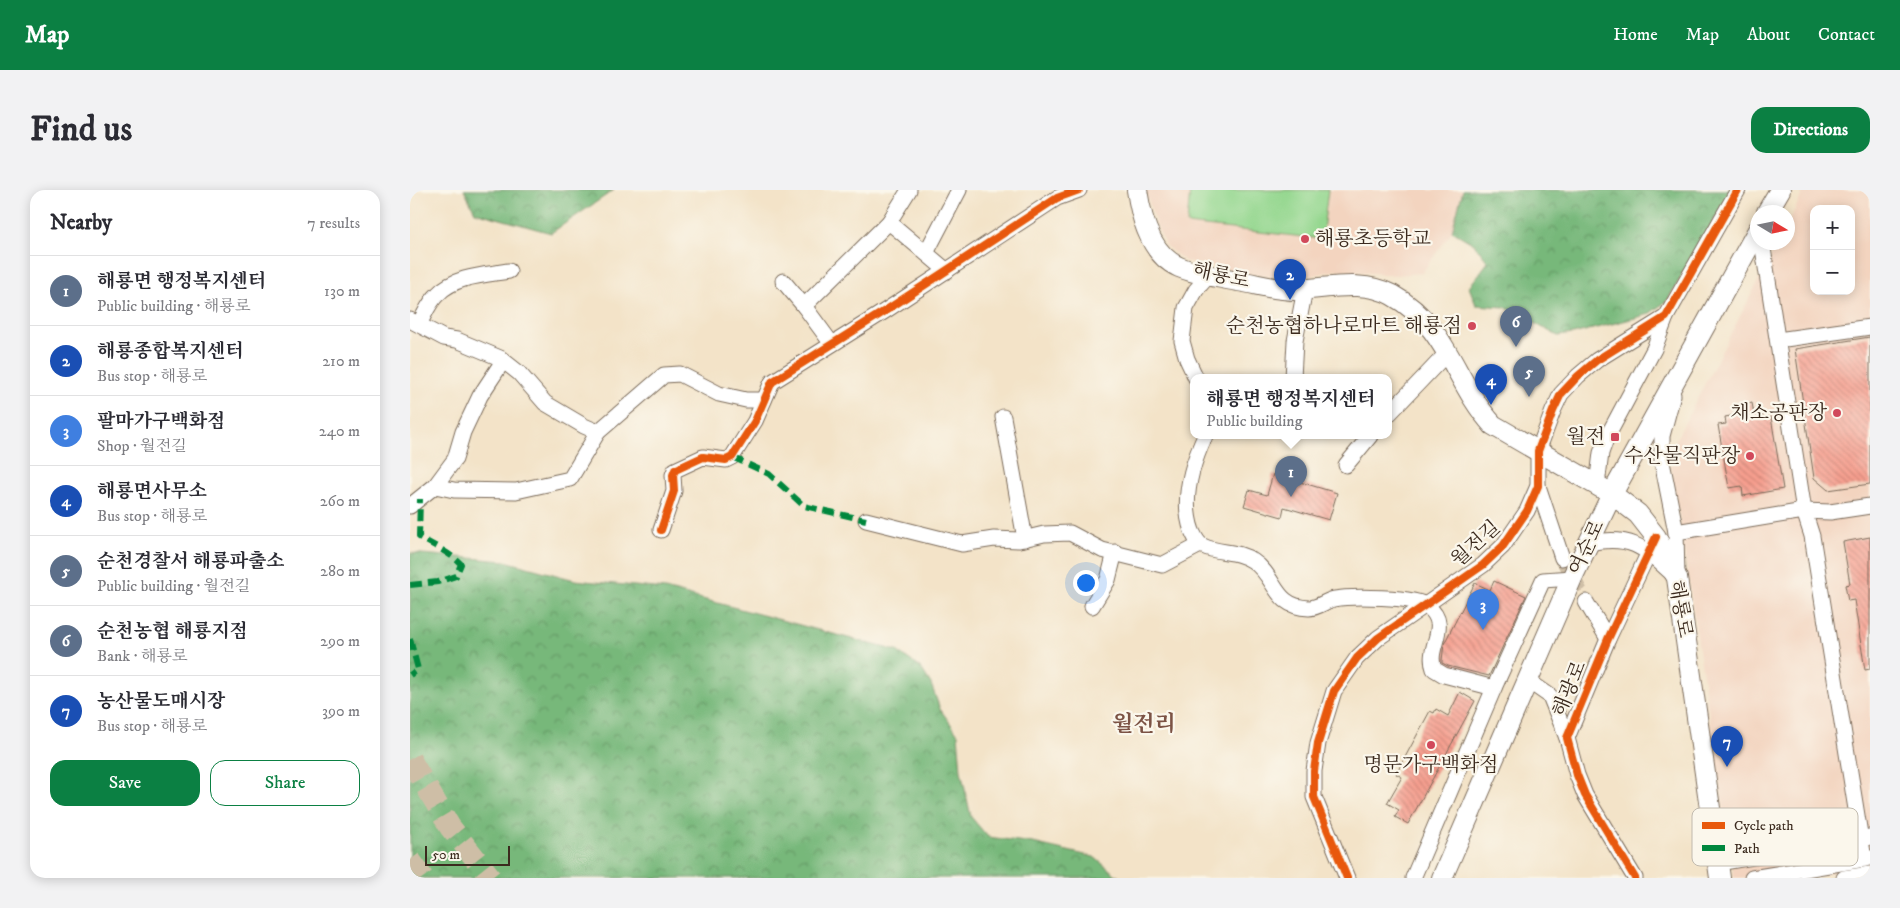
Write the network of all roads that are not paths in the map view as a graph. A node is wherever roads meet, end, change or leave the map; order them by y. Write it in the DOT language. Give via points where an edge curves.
graph roads {
  1 [pos="909,190"];
  2 [pos="959,190"];
  3 [pos="1079,190"];
  4 [pos="1137,190"];
  5 [pos="1738,190"];
  6 [pos="1780,190"];
  7 [pos="1772,205"];
  8 [pos="890,222"];
  9 [pos="1750,244"];
  10 [pos="1763,250"];
  11 [pos="926,253"];
  12 [pos="509,271"];
  13 [pos="946,271"];
  14 [pos="1209,275"];
  15 [pos="783,281"];
  16 [pos="1305,289"];
  17 [pos="804,306"];
  18 [pos="1666,317"];
  19 [pos="415,322"];
  20 [pos="1870,327"];
  21 [pos="1778,340"];
  22 [pos="832,344"];
  23 [pos="1448,352"];
  24 [pos="503,361"];
  25 [pos="1194,374"];
  26 [pos="1293,374"];
  27 [pos="1678,374"];
  28 [pos="764,400"];
  29 [pos="1392,412"];
  30 [pos="1003,418"];
  31 [pos="598,432"];
  32 [pos="1204,439"];
  33 [pos="1368,439"];
  34 [pos="1538,451"];
  35 [pos="1346,465"];
  36 [pos="435,486"];
  37 [pos="1538,486"];
  38 [pos="1605,490"];
  39 [pos="410,506"];
  40 [pos="1870,506"];
  41 [pos="1804,511"];
  42 [pos="866,520"];
  43 [pos="661,530"];
  44 [pos="1676,532"];
  45 [pos="1024,539"];
  46 [pos="1589,544"];
  47 [pos="1200,545"];
  48 [pos="1651,545"];
  49 [pos="1115,552"];
  50 [pos="1562,558"];
  51 [pos="1572,578"];
  52 [pos="1677,578"];
  53 [pos="1586,602"];
  54 [pos="1426,604"];
  55 [pos="1092,606"];
  56 [pos="1608,639"];
  57 [pos="1528,680"];
  58 [pos="1494,688"];
  59 [pos="1567,738"];
  60 [pos="1710,808"];
  61 [pos="1866,838"];
  62 [pos="1867,859"];
  63 [pos="1737,866"];
  64 [pos="1825,866"];
  65 [pos="1719,870"];
  66 [pos="1870,874"];
  67 [pos="1347,878"];
  68 [pos="1413,878"];
  69 [pos="1442,878"];
  70 [pos="1635,878"];
  71 [pos="1752,878"];
  72 [pos="1844,878"];
  1 -- 8 [label="street"];
  2 -- 11 [label="street"];
  3 -- 13 [label="street" via="1058,198"];
  4 -- 14 [label="main road, 해룡로" via="1150,236 1168,260 1179,267"];
  5 -- 18 [label="street, 월전길"];
  6 -- 7 [label="main road"];
  8 -- 11 [label="street"];
  8 -- 17 [label="street"];
  9 -- 27 [label="main road, 여순로"];
  10 -- 21 [label="street"];
  11 -- 13 [label="street"];
  12 -- 19 [label="street" via="474,276 445,288"];
  13 -- 22 [label="street"];
  14 -- 16 [label="main road, 해룡로" via="1280,289"];
  14 -- 25 [label="street" via="1186,308 1182,341"];
  15 -- 17 [label="street"];
  16 -- 23 [label="main road, 해룡로" via="1360,286 1390,294 1424,319"];
  16 -- 26 [label="street" via="1295,341"];
  17 -- 22 [label="street"];
  18 -- 34 [label="street, 월전길" via="1597,360 1578,376 1561,394"];
  18 -- 38 [label="street" via="1654,349 1601,453"];
  19 -- 24 [label="street" via="444,338 457,340"];
  20 -- 21 [label="street"];
  21 -- 41 [label="street"];
  22 -- 28 [label="street" via="772,382"];
  23 -- 29 [label="street"];
  23 -- 34 [label="main road, 해룡로" via="1482,412 1494,425"];
  24 -- 31 [label="street" via="519,372 545,403"];
  24 -- 36 [label="street" via="480,396 463,432 455,459"];
  27 -- 38 [label="main road, 여순로"];
  27 -- 44 [label="street" via="1662,436 1662,462"];
  28 -- 31 [label="street" via="719,394 680,374 664,375"];
  28 -- 43 [label="street" via="756,421 732,457 726,460 703,457 675,470 674,491"];
  30 -- 45 [label="street"];
  31 -- 36 [label="street" via="570,479 516,492 454,490"];
  32 -- 47 [label="street" via="1188,494 1188,521"];
  33 -- 35 [label="street"];
  34 -- 37 [label="street, 월전길"];
  34 -- 38 [label="main road, 해룡로"];
  36 -- 39 [label="street"];
  37 -- 50 [label="street"];
  37 -- 54 [label="street, 월전길" via="1515,532 1503,546"];
  38 -- 46 [label="main road, 여순로"];
  38 -- 48 [label="main road, 해룡로" via="1638,514"];
  40 -- 41 [label="street" via="1830,512"];
  41 -- 44 [label="street"];
  41 -- 61 [label="street" via="1812,536"];
  42 -- 45 [label="street" via="962,544"];
  44 -- 52 [label="street"];
  45 -- 49 [label="street" via="1070,533 1102,550"];
  46 -- 48 [label="street" via="1621,540"];
  46 -- 51 [label="main road, 여순로"];
  47 -- 49 [label="street" via="1162,565"];
  47 -- 54 [label="street" via="1254,561 1288,603 1317,606 1358,596"];
  48 -- 52 [label="main road, 해룡로"];
  48 -- 56 [label="street, 해광로"];
  49 -- 55 [label="street" via="1108,580"];
  51 -- 57 [label="main road, 여순로"];
  51 -- 58 [label="street" via="1543,580"];
  52 -- 60 [label="main road, 해룡로"];
  53 -- 56 [label="street"];
  54 -- 58 [label="street" via="1438,621 1432,657 1434,669 1444,675"];
  54 -- 67 [label="street, 월전길" via="1378,638 1358,658 1334,691 1323,723 1314,771 1314,797"];
  56 -- 59 [label="street, 해광로"];
  57 -- 59 [label="street" via="1550,696"];
  57 -- 69 [label="main road, 여순로"];
  58 -- 68 [label="street"];
  59 -- 70 [label="street, 해광로" via="1586,795"];
  61 -- 62 [label="street"];
  63 -- 65 [label="street"];
  64 -- 71 [label="street"];
  66 -- 72 [label="street"];
}
